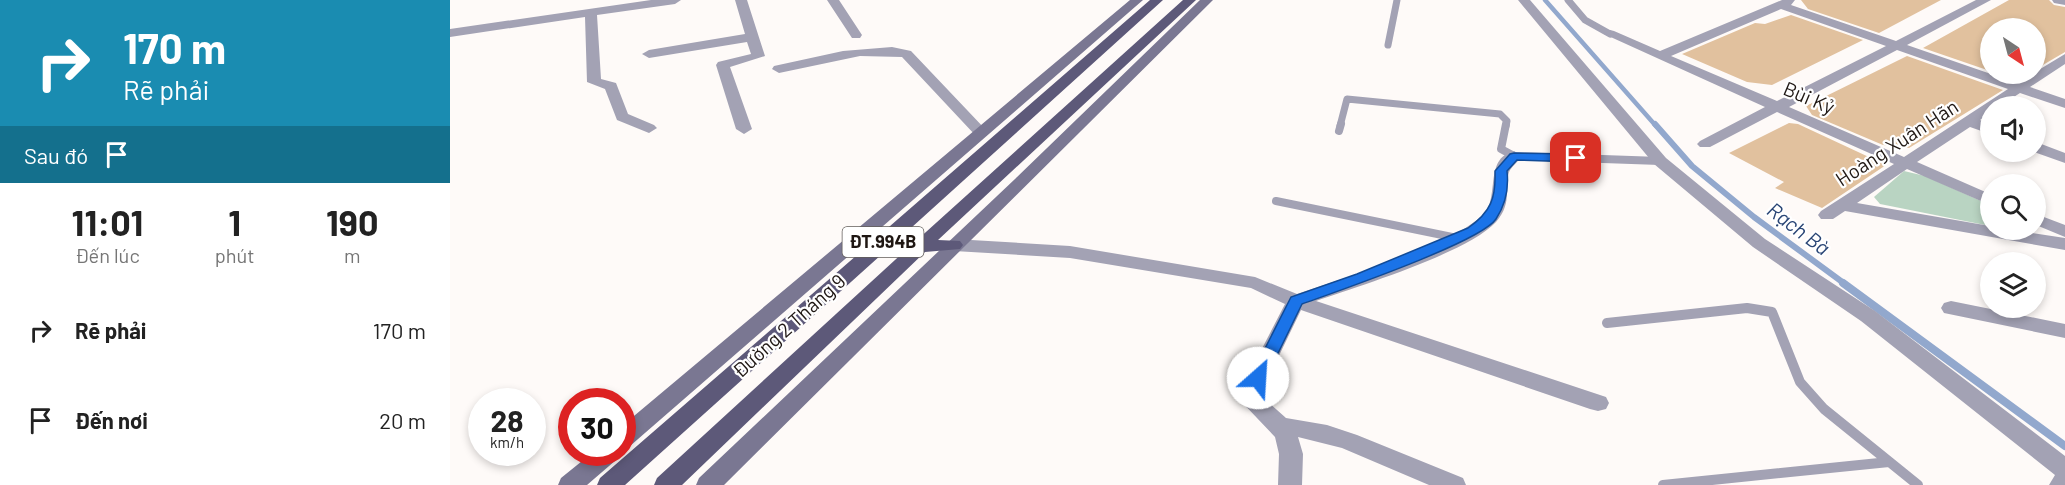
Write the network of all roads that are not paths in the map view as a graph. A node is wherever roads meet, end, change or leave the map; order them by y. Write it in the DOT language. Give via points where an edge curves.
graph roads {
  1 [pos="675,0"];
  2 [pos="741,0"];
  3 [pos="833,0"];
  4 [pos="1137,0"];
  5 [pos="1157,0"];
  6 [pos="1190,0"];
  7 [pos="1207,0"];
  8 [pos="1397,0"];
  9 [pos="1524,0"];
  10 [pos="1568,0"];
  11 [pos="1985,0"];
  12 [pos="2058,0"];
  13 [pos="2065,1"];
  14 [pos="1786,3"];
  15 [pos="591,13"];
  16 [pos="450,33"];
  17 [pos="1610,34"];
  18 [pos="856,35"];
  19 [pos="752,37"];
  20 [pos="1388,45"];
  21 [pos="1894,45"];
  22 [pos="649,54"];
  23 [pos="1659,56"];
  24 [pos="2065,58"];
  25 [pos="779,69"];
  26 [pos="2019,88"];
  27 [pos="2007,96"];
  28 [pos="2065,104"];
  29 [pos="1774,108"];
  30 [pos="1980,114"];
  31 [pos="1968,122"];
  32 [pos="1980,126"];
  33 [pos="649,128"];
  34 [pos="744,129"];
  35 [pos="1339,131"];
  36 [pos="981,133"];
  37 [pos="1705,144"];
  38 [pos="2046,151"];
  39 [pos="1514,156"];
  40 [pos="2065,158"];
  41 [pos="1660,161"];
  42 [pos="1905,163"];
  43 [pos="1980,196"];
  44 [pos="1276,201"];
  45 [pos="2046,223"];
  46 [pos="2065,232"];
  47 [pos="863,234"];
  48 [pos="1457,238"];
  49 [pos="886,239"];
  50 [pos="2065,244"];
  51 [pos="954,245"];
  52 [pos="920,247"];
  53 [pos="1296,301"];
  54 [pos="1952,308"];
  55 [pos="1607,323"];
  56 [pos="2065,331"];
  57 [pos="1598,403"];
  58 [pos="1283,426"];
  59 [pos="636,428"];
  60 [pos="1889,462"];
  61 [pos="593,466"];
  62 [pos="2065,469"];
  63 [pos="2065,480"];
  64 [pos="570,485"];
  65 [pos="609,485"];
  66 [pos="666,485"];
  67 [pos="708,485"];
  68 [pos="1290,485"];
  69 [pos="1454,485"];
  70 [pos="1662,485"];
  71 [pos="1918,485"];
  72 [pos="2061,485"];
  1 -- 15 [label="street"];
  2 -- 19 [label="street"];
  3 -- 18 [label="street"];
  4 -- 36 [label="main road, Đường 2 Tháng 9 / ĐT.994B"];
  5 -- 49 [label="main road, Đường 2 Tháng 9 / ĐT.994B"];
  6 -- 52 [label="main road, Đường 2 Tháng 9 / ĐT.994B"];
  7 -- 51 [label="main road, ĐT.994B"];
  8 -- 20 [label="lane"];
  9 -- 41 [label="street"];
  10 -- 17 [label="lane" via="1585,20"];
  11 -- 21 [label="street"];
  12 -- 13 [label="street"];
  14 -- 21 [label="street"];
  14 -- 23 [label="street"];
  15 -- 16 [label="street"];
  15 -- 33 [label="street" via="594,82 611,86 622,117"];
  17 -- 23 [label="street, Bùi Kỷ"];
  19 -- 22 [label="street"];
  19 -- 34 [label="street" via="758,56 723,65"];
  21 -- 26 [label="street"];
  21 -- 29 [label="street"];
  23 -- 29 [label="street, Bùi Kỷ"];
  24 -- 26 [label="street, Hoàng Xuân Hãn"];
  25 -- 36 [label="street" via="863,53 892,50 906,54"];
  26 -- 27 [label="street, Hoàng Xuân Hãn"];
  26 -- 28 [label="street"];
  29 -- 37 [label="street"];
  29 -- 42 [label="street, Bùi Kỷ"];
  30 -- 31 [label="street, Hoàng Xuân Hãn"];
  31 -- 32 [label="street"];
  31 -- 42 [label="street, Hoàng Xuân Hãn"];
  35 -- 39 [label="lane" via="1347,99 1500,114 1507,121 1501,149"];
  36 -- 47 [label="main road, Đường 2 Tháng 9 / ĐT.994B"];
  38 -- 40 [label="street"];
  39 -- 41 [label="lane"];
  39 -- 48 [label="street" via="1501,171 1502,192 1490,219"];
  41 -- 62 [label="street" via="1759,243 1868,316"];
  42 -- 43 [label="street, Bùi Kỷ"];
  42 -- 50 [label="street, Hoàng Xuân Hãn" via="1834,210"];
  44 -- 48 [label="lane"];
  45 -- 46 [label="street"];
  47 -- 49 [label="main road"];
  47 -- 59 [label="main road, Đường 2 Tháng 9 / ĐT.994B"];
  48 -- 53 [label="street"];
  49 -- 52 [label="main road"];
  49 -- 65 [label="main road, Đường 2 Tháng 9 / ĐT.994B"];
  51 -- 52 [label="main road"];
  51 -- 53 [label="street" via="1070,252 1255,283"];
  51 -- 67 [label="main road, ĐT.994B"];
  52 -- 66 [label="main road, Đường 2 Tháng 9 / ĐT.994B"];
  53 -- 57 [label="street"];
  53 -- 58 [label="street" via="1248,397"];
  54 -- 56 [label="street"];
  55 -- 60 [label="lane" via="1747,308 1772,312 1800,382 1824,409"];
  58 -- 68 [label="street" via="1293,455"];
  58 -- 69 [label="street" via="1337,437"];
  60 -- 70 [label="lane"];
  60 -- 71 [label="lane"];
  61 -- 64 [label="main road"];
  63 -- 72 [label="street"];
}
